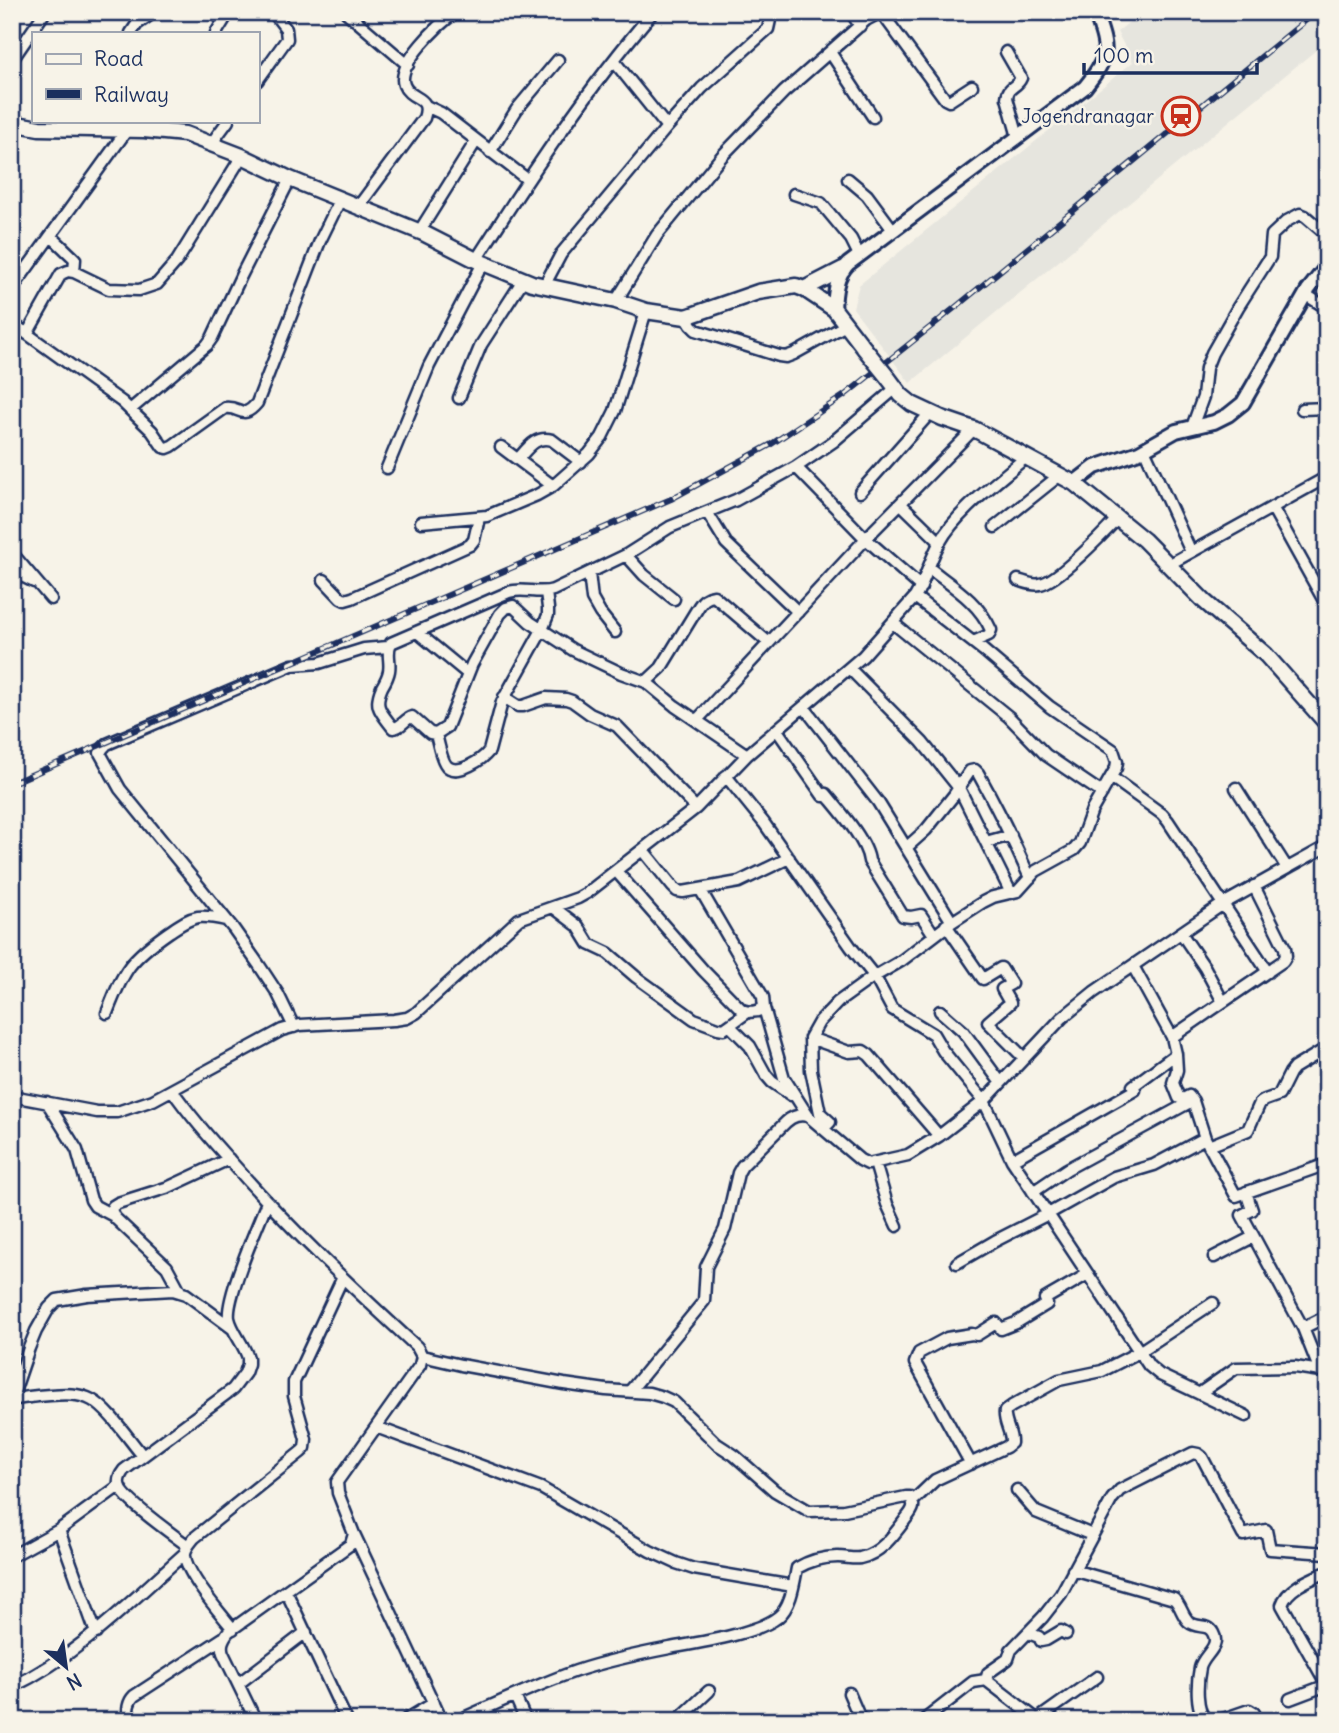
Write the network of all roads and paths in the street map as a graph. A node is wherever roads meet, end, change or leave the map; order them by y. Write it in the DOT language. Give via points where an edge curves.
graph roads {
  1 [pos="45,12"];
  2 [pos="138,12"];
  3 [pos="154,12"];
  4 [pos="229,12"];
  5 [pos="273,12"];
  6 [pos="346,12"];
  7 [pos="456,12"];
  8 [pos="766,12"];
  9 [pos="851,12"];
  10 [pos="881,12"];
  11 [pos="1096,12"];
  12 [pos="651,13"];
  13 [pos="859,26"];
  14 [pos="134,29"];
  15 [pos="217,32"];
  16 [pos="830,52"];
  17 [pos="1006,52"];
  18 [pos="12,60"];
  19 [pos="558,60"];
  20 [pos="614,61"];
  21 [pos="408,65"];
  22 [pos="259,78"];
  23 [pos="972,86"];
  24 [pos="426,106"];
  25 [pos="873,117"];
  26 [pos="227,122"];
  27 [pos="12,123"];
  28 [pos="48,124"];
  29 [pos="147,125"];
  30 [pos="667,127"];
  31 [pos="127,130"];
  32 [pos="1018,136"];
  33 [pos="476,141"];
  34 [pos="211,144"];
  35 [pos="490,152"];
  36 [pos="242,156"];
  37 [pos="290,179"];
  38 [pos="848,179"];
  39 [pos="528,180"];
  40 [pos="794,194"];
  41 [pos="340,200"];
  42 [pos="358,207"];
  43 [pos="893,230"];
  44 [pos="419,232"];
  45 [pos="1327,235"];
  46 [pos="51,236"];
  47 [pos="859,255"];
  48 [pos="480,261"];
  49 [pos="1327,266"];
  50 [pos="844,269"];
  51 [pos="74,272"];
  52 [pos="523,279"];
  53 [pos="544,286"];
  54 [pos="12,289"];
  55 [pos="804,289"];
  56 [pos="1306,295"];
  57 [pos="616,301"];
  58 [pos="1327,308"];
  59 [pos="834,309"];
  60 [pos="646,310"];
  61 [pos="686,317"];
  62 [pos="12,323"];
  63 [pos="846,325"];
  64 [pos="26,334"];
  65 [pos="892,383"];
  66 [pos="459,398"];
  67 [pos="1327,408"];
  68 [pos="1302,409"];
  69 [pos="130,410"];
  70 [pos="930,412"];
  71 [pos="1192,427"];
  72 [pos="974,429"];
  73 [pos="501,447"];
  74 [pos="1144,449"];
  75 [pos="1026,457"];
  76 [pos="518,459"];
  77 [pos="581,462"];
  78 [pos="796,467"];
  79 [pos="387,468"];
  80 [pos="1060,475"];
  81 [pos="1327,477"];
  82 [pos="1074,483"];
  83 [pos="553,486"];
  84 [pos="860,492"];
  85 [pos="901,504"];
  86 [pos="1272,508"];
  87 [pos="707,512"];
  88 [pos="479,518"];
  89 [pos="1117,519"];
  90 [pos="421,522"];
  91 [pos="995,527"];
  92 [pos="866,539"];
  93 [pos="940,542"];
  94 [pos="12,552"];
  95 [pos="1191,552"];
  96 [pos="626,555"];
  97 [pos="1168,565"];
  98 [pos="929,568"];
  99 [pos="12,571"];
  100 [pos="589,573"];
  101 [pos="324,580"];
  102 [pos="1018,580"];
  103 [pos="38,584"];
  104 [pos="921,587"];
  105 [pos="546,592"];
  106 [pos="915,597"];
  107 [pos="51,599"];
  108 [pos="674,599"];
  109 [pos="1327,606"];
  110 [pos="798,612"];
  111 [pos="893,623"];
  112 [pos="542,630"];
  113 [pos="417,632"];
  114 [pos="615,632"];
  115 [pos="973,642"];
  116 [pos="769,643"];
  117 [pos="388,647"];
  118 [pos="849,668"];
  119 [pos="468,674"];
  120 [pos="646,682"];
  121 [pos="504,698"];
  122 [pos="804,707"];
  123 [pos="697,720"];
  124 [pos="1327,724"];
  125 [pos="777,730"];
  126 [pos="436,734"];
  127 [pos="747,755"];
  128 [pos="726,776"];
  129 [pos="1111,777"];
  130 [pos="959,788"];
  131 [pos="1236,788"];
  132 [pos="1102,793"];
  133 [pos="696,808"];
  134 [pos="1011,835"];
  135 [pos="986,842"];
  136 [pos="907,847"];
  137 [pos="643,849"];
  138 [pos="1325,851"];
  139 [pos="789,858"];
  140 [pos="1287,868"];
  141 [pos="616,871"];
  142 [pos="1030,878"];
  143 [pos="1254,886"];
  144 [pos="700,889"];
  145 [pos="1011,893"];
  146 [pos="1223,904"];
  147 [pos="552,907"];
  148 [pos="226,920"];
  149 [pos="949,924"];
  150 [pos="1181,933"];
  151 [pos="933,935"];
  152 [pos="1133,966"];
  153 [pos="1268,972"];
  154 [pos="875,977"];
  155 [pos="1223,1002"];
  156 [pos="764,1008"];
  157 [pos="940,1011"];
  158 [pos="748,1012"];
  159 [pos="107,1013"];
  160 [pos="730,1026"];
  161 [pos="294,1027"];
  162 [pos="1172,1037"];
  163 [pos="810,1038"];
  164 [pos="1327,1048"];
  165 [pos="1176,1054"];
  166 [pos="1023,1057"];
  167 [pos="1001,1083"];
  168 [pos="172,1090"];
  169 [pos="12,1096"];
  170 [pos="795,1098"];
  171 [pos="984,1101"];
  172 [pos="1193,1101"];
  173 [pos="47,1102"];
  174 [pos="808,1116"];
  175 [pos="823,1129"];
  176 [pos="939,1136"];
  177 [pos="1207,1142"];
  178 [pos="229,1159"];
  179 [pos="1012,1160"];
  180 [pos="875,1163"];
  181 [pos="1327,1164"];
  182 [pos="1033,1192"];
  183 [pos="1246,1192"];
  184 [pos="267,1202"];
  185 [pos="111,1214"];
  186 [pos="1048,1214"];
  187 [pos="897,1226"];
  188 [pos="1253,1237"];
  189 [pos="1214,1257"];
  190 [pos="957,1264"];
  191 [pos="1088,1274"];
  192 [pos="342,1279"];
  193 [pos="180,1292"];
  194 [pos="1213,1303"];
  195 [pos="1327,1316"];
  196 [pos="233,1328"];
  197 [pos="1303,1328"];
  198 [pos="1139,1352"];
  199 [pos="422,1356"];
  200 [pos="1323,1372"];
  201 [pos="630,1391"];
  202 [pos="1200,1393"];
  203 [pos="12,1399"];
  204 [pos="1246,1416"];
  205 [pos="376,1427"];
  206 [pos="143,1456"];
  207 [pos="971,1464"];
  208 [pos="119,1486"];
  209 [pos="1017,1490"];
  210 [pos="913,1501"];
  211 [pos="59,1530"];
  212 [pos="354,1534"];
  213 [pos="1092,1535"];
  214 [pos="187,1549"];
  215 [pos="1327,1553"];
  216 [pos="12,1556"];
  217 [pos="1073,1570"];
  218 [pos="1327,1572"];
  219 [pos="793,1586"];
  220 [pos="286,1591"];
  221 [pos="233,1629"];
  222 [pos="306,1632"];
  223 [pos="96,1633"];
  224 [pos="1028,1633"];
  225 [pos="1066,1634"];
  226 [pos="223,1638"];
  227 [pos="1097,1677"];
  228 [pos="986,1680"];
  229 [pos="238,1684"];
  230 [pos="1327,1685"];
  231 [pos="12,1687"];
  232 [pos="709,1690"];
  233 [pos="849,1693"];
  234 [pos="515,1696"];
  235 [pos="1290,1699"];
  236 [pos="434,1703"];
  237 [pos="1037,1720"];
  238 [pos="128,1721"];
  239 [pos="256,1721"];
  240 [pos="347,1721"];
  241 [pos="404,1721"];
  242 [pos="442,1721"];
  243 [pos="457,1721"];
  244 [pos="526,1721"];
  245 [pos="677,1721"];
  246 [pos="861,1721"];
  247 [pos="923,1721"];
  248 [pos="1207,1721"];
  249 [pos="1217,1721"];
  250 [pos="1257,1721"];
  1 -- 18 [label="street"];
  2 -- 14 [label="street"];
  3 -- 14 [label="street"];
  4 -- 15 [label="street"];
  5 -- 22 [label="street" via="286,29 287,40"];
  6 -- 21 [label="street"];
  7 -- 21 [label="street" via="441,23"];
  8 -- 30 [label="street" via="768,29 702,88"];
  9 -- 13 [label="street"];
  10 -- 13 [label="street"];
  10 -- 23 [label="street" via="945,99 953,100"];
  11 -- 32 [label="street" via="1106,47 1098,71 1080,92"];
  12 -- 20 [label="street"];
  13 -- 16 [label="street"];
  16 -- 25 [label="street"];
  16 -- 57 [label="street" via="722,156 657,235"];
  17 -- 32 [label="street" via="1021,78 1007,93"];
  19 -- 35 [label="street" via="517,109"];
  20 -- 30 [label="street"];
  20 -- 39 [label="street"];
  21 -- 24 [label="street" via="404,86"];
  24 -- 33 [label="street"];
  24 -- 42 [label="street" via="424,118"];
  26 -- 34 [label="street"];
  27 -- 28 [label="main road" via="38,128"];
  28 -- 31 [label="main road"];
  29 -- 31 [label="main road"];
  29 -- 34 [label="main road"];
  30 -- 53 [label="street" via="561,254"];
  31 -- 46 [label="street"];
  32 -- 43 [label="street"];
  33 -- 35 [label="street"];
  33 -- 44 [label="street"];
  34 -- 36 [label="main road"];
  35 -- 39 [label="street"];
  36 -- 37 [label="main road"];
  36 -- 51 [label="street" via="177,261 157,284 139,290 109,289"];
  37 -- 41 [label="main road"];
  37 -- 69 [label="street" via="212,338"];
  38 -- 43 [label="street" via="867,195"];
  39 -- 48 [label="street"];
  40 -- 47 [label="street" via="821,203"];
  41 -- 42 [label="main road"];
  41 -- 69 [label="street" via="251,410 241,413 225,408 167,448"];
  42 -- 44 [label="main road"];
  43 -- 47 [label="street"];
  44 -- 48 [label="main road"];
  45 -- 71 [label="street" via="1300,214 1272,235 1267,264 1209,360"];
  46 -- 51 [label="street" via="75,259"];
  46 -- 54 [label="street"];
  47 -- 50 [label="street"];
  48 -- 52 [label="main road"];
  48 -- 79 [label="street"];
  49 -- 56 [label="street"];
  50 -- 55 [label="main road"];
  50 -- 59 [label="street" via="835,290"];
  51 -- 64 [label="street" via="61,274"];
  52 -- 53 [label="main road"];
  52 -- 66 [label="street" via="481,345"];
  53 -- 57 [label="main road"];
  55 -- 59 [label="main road"];
  55 -- 61 [label="main road" via="790,286 758,292"];
  56 -- 58 [label="street"];
  56 -- 71 [label="street" via="1242,403 1221,419"];
  57 -- 60 [label="main road"];
  59 -- 63 [label="main road"];
  60 -- 61 [label="main road"];
  60 -- 77 [label="street" via="612,419"];
  61 -- 63 [label="street" via="701,331 786,357"];
  62 -- 64 [label="street"];
  63 -- 65 [label="main road, bridge"];
  64 -- 69 [label="street"];
  65 -- 70 [label="main road" via="912,404"];
  65 -- 78 [label="street" via="834,441"];
  67 -- 68 [label="street"];
  70 -- 72 [label="main road"];
  70 -- 84 [label="street"];
  71 -- 74 [label="street"];
  72 -- 75 [label="main road"];
  72 -- 85 [label="street"];
  73 -- 76 [label="street"];
  74 -- 82 [label="street" via="1094,467"];
  74 -- 95 [label="street"];
  75 -- 80 [label="main road"];
  75 -- 93 [label="street" via="960,516"];
  76 -- 77 [label="street" via="536,441 547,438"];
  76 -- 83 [label="street"];
  77 -- 83 [label="street"];
  78 -- 87 [label="street"];
  78 -- 92 [label="street"];
  80 -- 82 [label="main road"];
  80 -- 91 [label="street"];
  81 -- 86 [label="street"];
  82 -- 89 [label="main road"];
  83 -- 88 [label="street"];
  85 -- 92 [label="street"];
  85 -- 93 [label="street"];
  86 -- 95 [label="street"];
  86 -- 109 [label="street"];
  87 -- 96 [label="street" via="670,527"];
  87 -- 110 [label="street" via="726,543"];
  88 -- 90 [label="street"];
  88 -- 101 [label="street" via="470,545 352,598 345,600"];
  89 -- 97 [label="main road"];
  89 -- 102 [label="street" via="1049,581 1037,585"];
  92 -- 104 [label="street"];
  92 -- 110 [label="street"];
  93 -- 98 [label="street"];
  94 -- 103 [label="street"];
  95 -- 97 [label="street"];
  96 -- 100 [label="street"];
  96 -- 108 [label="street"];
  97 -- 124 [label="main road" via="1266,655"];
  98 -- 104 [label="street"];
  98 -- 115 [label="street" via="971,601 988,624 989,635"];
  99 -- 103 [label="street"];
  100 -- 105 [label="street"];
  100 -- 114 [label="street" via="592,599"];
  103 -- 107 [label="street"];
  104 -- 106 [label="street"];
  105 -- 112 [label="street" via="548,615"];
  105 -- 113 [label="street" via="509,592"];
  106 -- 111 [label="street"];
  106 -- 115 [label="street"];
  110 -- 116 [label="street"];
  111 -- 118 [label="street"];
  111 -- 132 [label="street" via="1009,717 1046,755"];
  112 -- 119 [label="street" via="513,606 506,608"];
  112 -- 120 [label="street" via="573,650"];
  112 -- 121 [label="street"];
  113 -- 117 [label="street"];
  113 -- 119 [label="street"];
  115 -- 129 [label="street" via="1050,707 1113,750 1117,762"];
  116 -- 120 [label="street" via="714,596 709,597 661,668"];
  116 -- 123 [label="street"];
  117 -- 126 [label="street" via="389,674 377,697 378,708 393,728 412,718"];
  117 -- 148 [label="street" via="292,665 101,750 120,789"];
  118 -- 122 [label="street"];
  118 -- 130 [label="street" via="922,742"];
  119 -- 126 [label="street" via="447,727"];
  120 -- 123 [label="street"];
  121 -- 126 [label="street" via="489,751 469,766 455,769 444,764"];
  121 -- 133 [label="street" via="518,706 546,698 566,699 617,726"];
  122 -- 125 [label="street"];
  122 -- 136 [label="street"];
  123 -- 127 [label="street"];
  125 -- 127 [label="street"];
  125 -- 151 [label="street" via="823,796 826,794 847,820 903,916 921,915"];
  127 -- 128 [label="street"];
  128 -- 133 [label="street"];
  128 -- 139 [label="street"];
  129 -- 132 [label="street"];
  129 -- 146 [label="street" via="1168,821"];
  130 -- 134 [label="street" via="970,771 978,772"];
  130 -- 135 [label="street"];
  130 -- 136 [label="street"];
  131 -- 140 [label="street"];
  132 -- 142 [label="street" via="1080,843"];
  133 -- 137 [label="street"];
  134 -- 135 [label="street"];
  134 -- 142 [label="street"];
  135 -- 145 [label="street"];
  136 -- 149 [label="street"];
  137 -- 141 [label="street"];
  137 -- 144 [label="street" via="677,891"];
  138 -- 140 [label="street"];
  139 -- 144 [label="street" via="739,882"];
  139 -- 154 [label="street"];
  140 -- 143 [label="street"];
  141 -- 147 [label="street" via="587,893"];
  141 -- 158 [label="street" via="703,970"];
  142 -- 145 [label="street"];
  143 -- 146 [label="street"];
  143 -- 153 [label="street" via="1285,948 1283,961"];
  144 -- 156 [label="street" via="763,997"];
  145 -- 149 [label="street" via="993,897"];
  146 -- 150 [label="street"];
  146 -- 153 [label="street"];
  147 -- 160 [label="street" via="578,926 589,944 608,953 694,1019 723,1029"];
  147 -- 161 [label="street" via="519,919 407,1018"];
  148 -- 159 [label="street" via="203,916 187,920 148,947 127,969"];
  148 -- 161 [label="street" via="273,986"];
  149 -- 151 [label="street"];
  149 -- 166 [label="street" via="983,979 1001,968 1011,984 1002,989 1010,1003 988,1022"];
  150 -- 152 [label="street"];
  150 -- 155 [label="street"];
  151 -- 154 [label="street"];
  152 -- 162 [label="street"];
  152 -- 166 [label="street" via="1062,1018"];
  153 -- 155 [label="street"];
  154 -- 163 [label="street" via="838,1002"];
  154 -- 171 [label="street" via="892,1009 933,1034"];
  155 -- 162 [label="street"];
  156 -- 158 [label="street"];
  156 -- 170 [label="street" via="784,1078"];
  157 -- 167 [label="street" via="963,1031"];
  158 -- 160 [label="street"];
  160 -- 170 [label="street" via="750,1046 772,1082"];
  161 -- 168 [label="street"];
  162 -- 165 [label="street"];
  163 -- 175 [label="street" via="810,1070 820,1113 830,1122"];
  163 -- 176 [label="street" via="869,1055"];
  164 -- 177 [label="street" via="1294,1068 1279,1095 1260,1103 1248,1130"];
  165 -- 172 [label="street" via="1173,1083 1179,1098 1189,1096"];
  165 -- 179 [label="street" via="1133,1086 1135,1090"];
  166 -- 167 [label="street"];
  167 -- 171 [label="street"];
  168 -- 173 [label="street" via="117,1112"];
  168 -- 178 [label="street"];
  169 -- 173 [label="street"];
  170 -- 174 [label="street"];
  171 -- 176 [label="street"];
  171 -- 179 [label="street"];
  172 -- 177 [label="street"];
  172 -- 182 [label="street"];
  173 -- 185 [label="street" via="77,1150 91,1200"];
  174 -- 175 [label="street"];
  174 -- 201 [label="street" via="801,1114 786,1122 742,1166 724,1229 706,1266 704,1301"];
  175 -- 180 [label="street" via="860,1160"];
  176 -- 180 [label="street" via="908,1155"];
  177 -- 183 [label="street" via="1236,1196"];
  177 -- 186 [label="street" via="1114,1177"];
  178 -- 184 [label="street"];
  178 -- 185 [label="street" via="170,1187 118,1203"];
  179 -- 182 [label="street"];
  180 -- 187 [label="street"];
  181 -- 183 [label="street"];
  182 -- 186 [label="street"];
  183 -- 188 [label="street" via="1252,1210 1242,1215"];
  184 -- 192 [label="street"];
  184 -- 196 [label="street" via="230,1304"];
  185 -- 193 [label="street" via="167,1267"];
  186 -- 190 [label="street"];
  186 -- 191 [label="street"];
  188 -- 189 [label="street"];
  188 -- 197 [label="street"];
  191 -- 198 [label="street"];
  191 -- 207 [label="street" via="1045,1299 1047,1304 1016,1323 1001,1329 996,1323 977,1335 951,1336 919,1353 915,1363"];
  192 -- 199 [label="street"];
  192 -- 214 [label="street" via="294,1382 305,1448 194,1538"];
  193 -- 196 [label="street"];
  193 -- 203 [label="street" via="144,1290 57,1300 36,1331"];
  194 -- 198 [label="street"];
  195 -- 197 [label="street"];
  196 -- 206 [label="street" via="248,1357 242,1379"];
  197 -- 200 [label="street"];
  198 -- 202 [label="street" via="1160,1375"];
  198 -- 207 [label="street" via="1102,1371 1059,1380 1012,1406 1004,1416 1011,1443"];
  199 -- 201 [label="street" via="564,1384"];
  199 -- 205 [label="street" via="421,1365"];
  200 -- 202 [label="street" via="1295,1367 1236,1368"];
  201 -- 210 [label="street" via="674,1402 718,1444 804,1510 844,1510 905,1497"];
  202 -- 204 [label="street"];
  203 -- 206 [label="street" via="68,1394 93,1400"];
  205 -- 212 [label="street" via="337,1482"];
  205 -- 219 [label="street" via="541,1488 676,1563"];
  206 -- 208 [label="street" via="124,1469"];
  207 -- 210 [label="street" via="935,1480"];
  208 -- 211 [label="street"];
  208 -- 214 [label="street" via="127,1499"];
  209 -- 213 [label="street" via="1036,1511"];
  210 -- 219 [label="street" via="914,1508 892,1538 871,1554 808,1561 797,1568"];
  211 -- 216 [label="street"];
  211 -- 223 [label="street"];
  212 -- 220 [label="street" via="351,1544"];
  212 -- 236 [label="street"];
  213 -- 215 [label="street" via="1121,1490 1193,1453 1202,1457 1243,1535 1266,1530 1270,1549"];
  213 -- 217 [label="street"];
  214 -- 221 [label="street" via="188,1567"];
  214 -- 223 [label="street"];
  217 -- 224 [label="street" via="1061,1594"];
  217 -- 248 [label="street" via="1174,1599 1187,1621 1212,1631 1215,1644 1202,1662 1199,1680 1198,1703"];
  218 -- 230 [label="street" via="1301,1585 1282,1605"];
  219 -- 234 [label="street" via="784,1611 764,1625 577,1671"];
  220 -- 221 [label="street"];
  220 -- 222 [label="street"];
  221 -- 226 [label="street"];
  222 -- 229 [label="street"];
  222 -- 240 [label="street"];
  223 -- 231 [label="street" via="61,1660"];
  224 -- 225 [label="street" via="1041,1641 1061,1631"];
  224 -- 228 [label="street"];
  226 -- 229 [label="street" via="222,1649"];
  226 -- 238 [label="street" via="134,1696"];
  227 -- 237 [label="street"];
  228 -- 237 [label="street"];
  228 -- 247 [label="street" via="973,1682"];
  229 -- 239 [label="street"];
  230 -- 235 [label="street"];
  232 -- 245 [label="street"];
  233 -- 246 [label="street"];
  234 -- 243 [label="street"];
  234 -- 244 [label="street"];
  236 -- 241 [label="street"];
  236 -- 242 [label="street"];
  249 -- 250 [label="street" via="1249,1710"];
}
